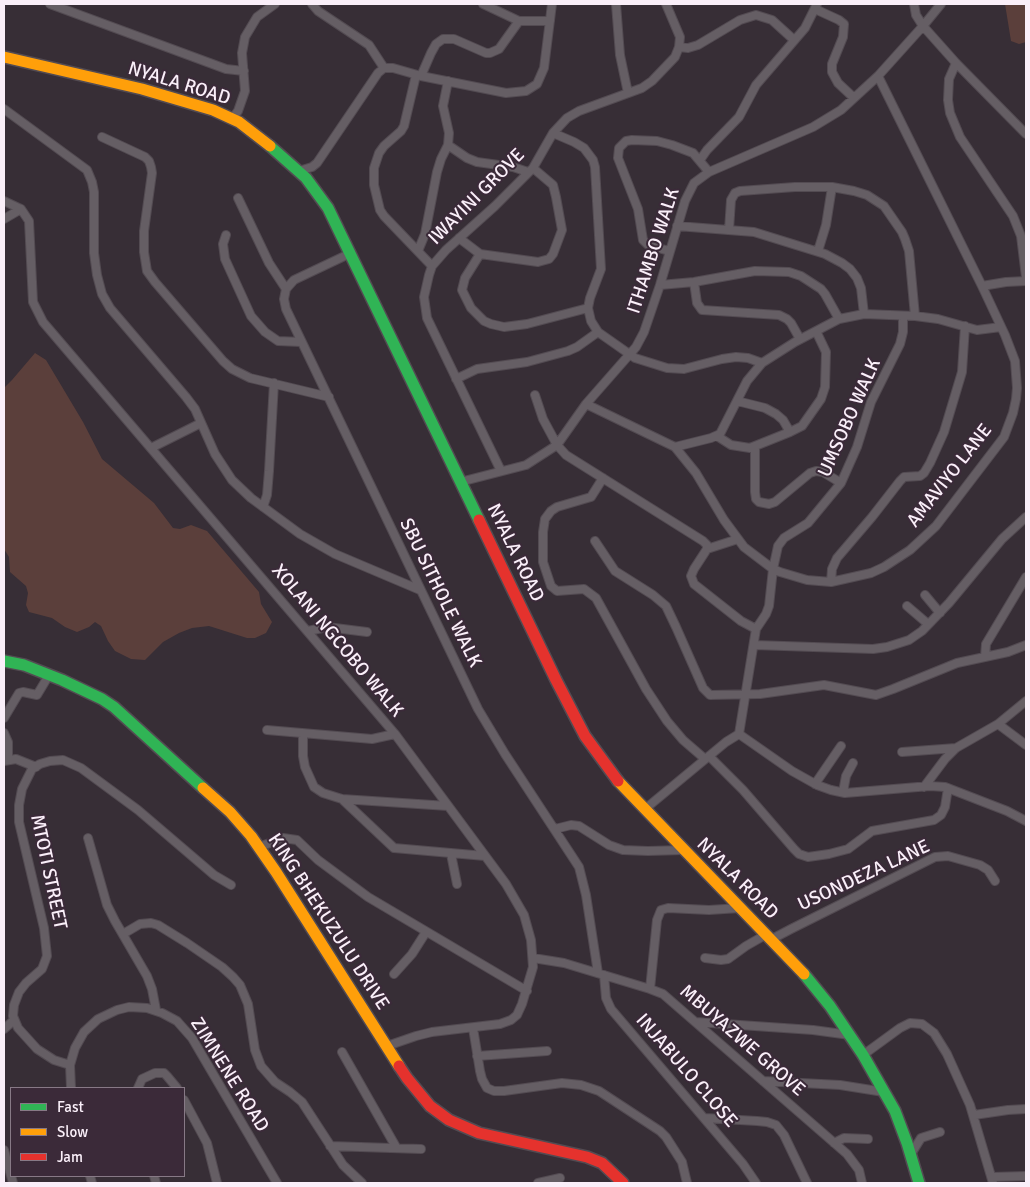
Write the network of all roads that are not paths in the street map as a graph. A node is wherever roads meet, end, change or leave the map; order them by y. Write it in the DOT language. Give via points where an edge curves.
graph roads {
  1 [pos="50,4"];
  2 [pos="312,4"];
  3 [pos="484,4"];
  4 [pos="552,4"];
  5 [pos="616,4"];
  6 [pos="666,4"];
  7 [pos="914,4"];
  8 [pos="941,4"];
  9 [pos="270,5"];
  10 [pos="816,6"];
  11 [pos="519,21"];
  12 [pos="550,21"];
  13 [pos="923,26"];
  14 [pos="794,40"];
  15 [pos="679,48"];
  16 [pos="4,57"];
  17 [pos="956,63"];
  18 [pos="384,68"];
  19 [pos="244,71"];
  20 [pos="418,75"];
  21 [pos="878,76"];
  22 [pos="448,81"];
  23 [pos="628,93"];
  24 [pos="854,98"];
  25 [pos="4,109"];
  26 [pos="232,119"];
  27 [pos="553,133"];
  28 [pos="1026,134"];
  29 [pos="102,137"];
  30 [pos="448,145"];
  31 [pos="700,160"];
  32 [pos="531,170"];
  33 [pos="299,171"];
  34 [pos="709,172"];
  35 [pos="832,188"];
  36 [pos="238,198"];
  37 [pos="4,201"];
  38 [pos="21,209"];
  39 [pos="4,219"];
  40 [pos="677,226"];
  41 [pos="729,230"];
  42 [pos="226,235"];
  43 [pos="459,238"];
  44 [pos="418,251"];
  45 [pos="818,251"];
  46 [pos="669,252"];
  47 [pos="350,253"];
  48 [pos="480,254"];
  49 [pos="432,266"];
  50 [pos="1026,276"];
  51 [pos="1026,281"];
  52 [pos="694,282"];
  53 [pos="660,285"];
  54 [pos="982,286"];
  55 [pos="286,289"];
  56 [pos="588,308"];
  57 [pos="864,314"];
  58 [pos="903,316"];
  59 [pos="915,316"];
  60 [pos="839,320"];
  61 [pos="965,326"];
  62 [pos="1001,327"];
  63 [pos="816,331"];
  64 [pos="598,332"];
  65 [pos="800,339"];
  66 [pos="301,342"];
  67 [pos="630,354"];
  68 [pos="762,363"];
  69 [pos="456,379"];
  70 [pos="274,383"];
  71 [pos="534,395"];
  72 [pos="329,397"];
  73 [pos="737,401"];
  74 [pos="586,404"];
  75 [pos="201,423"];
  76 [pos="790,432"];
  77 [pos="717,436"];
  78 [pos="556,445"];
  79 [pos="675,447"];
  80 [pos="755,447"];
  81 [pos="152,448"];
  82 [pos="500,471"];
  83 [pos="603,478"];
  84 [pos="460,482"];
  85 [pos="841,483"];
  86 [pos="263,508"];
  87 [pos="1026,517"];
  88 [pos="738,539"];
  89 [pos="595,541"];
  90 [pos="707,549"];
  91 [pos="773,569"];
  92 [pos="1026,578"];
  93 [pos="832,582"];
  94 [pos="420,590"];
  95 [pos="925,595"];
  96 [pos="907,606"];
  97 [pos="940,612"];
  98 [pos="928,624"];
  99 [pos="756,629"];
  100 [pos="308,631"];
  101 [pos="366,632"];
  102 [pos="754,645"];
  103 [pos="1026,645"];
  104 [pos="985,657"];
  105 [pos="4,661"];
  106 [pos="49,675"];
  107 [pos="746,695"];
  108 [pos="1026,701"];
  109 [pos="4,718"];
  110 [pos="998,724"];
  111 [pos="267,730"];
  112 [pos="4,733"];
  113 [pos="303,734"];
  114 [pos="395,734"];
  115 [pos="739,734"];
  116 [pos="1026,745"];
  117 [pos="841,746"];
  118 [pos="956,748"];
  119 [pos="902,752"];
  120 [pos="707,758"];
  121 [pos="6,760"];
  122 [pos="854,763"];
  123 [pos="36,767"];
  124 [pos="814,784"];
  125 [pos="924,787"];
  126 [pos="948,788"];
  127 [pos="843,792"];
  128 [pos="342,799"];
  129 [pos="448,806"];
  130 [pos="645,809"];
  131 [pos="1026,821"];
  132 [pos="555,829"];
  133 [pos="88,838"];
  134 [pos="259,847"];
  135 [pos="683,850"];
  136 [pos="451,854"];
  137 [pos="484,856"];
  138 [pos="995,881"];
  139 [pos="457,884"];
  140 [pos="231,885"];
  141 [pos="740,908"];
  142 [pos="426,932"];
  143 [pos="123,934"];
  144 [pos="770,937"];
  145 [pos="533,958"];
  146 [pos="705,958"];
  147 [pos="394,974"];
  148 [pos="601,974"];
  149 [pos="650,989"];
  150 [pos="527,991"];
  151 [pos="156,1010"];
  152 [pos="14,1020"];
  153 [pos="696,1022"];
  154 [pos="473,1028"];
  155 [pos="4,1029"];
  156 [pos="850,1035"];
  157 [pos="387,1046"];
  158 [pos="547,1051"];
  159 [pos="342,1052"];
  160 [pos="863,1055"];
  161 [pos="477,1056"];
  162 [pos="70,1065"];
  163 [pos="763,1081"];
  164 [pos="72,1087"];
  165 [pos="138,1087"];
  166 [pos="176,1087"];
  167 [pos="884,1092"];
  168 [pos="185,1102"];
  169 [pos="1026,1110"];
  170 [pos="974,1115"];
  171 [pos="705,1118"];
  172 [pos="940,1132"];
  173 [pos="868,1139"];
  174 [pos="834,1143"];
  175 [pos="330,1146"];
  176 [pos="396,1147"];
  177 [pos="421,1149"];
  178 [pos="4,1150"];
  179 [pos="911,1154"];
  180 [pos="1026,1176"];
  181 [pos="560,1178"];
  182 [pos="992,1180"];
  183 [pos="11,1183"];
  184 [pos="217,1183"];
  185 [pos="276,1183"];
  186 [pos="362,1183"];
  187 [pos="538,1183"];
  188 [pos="624,1183"];
  189 [pos="687,1183"];
  190 [pos="756,1183"];
  191 [pos="807,1183"];
  192 [pos="862,1183"];
  193 [pos="919,1183"];
  1 -- 19 [label="street" via="226,69"];
  2 -- 18 [label="street" via="369,45"];
  3 -- 11 [label="street"];
  4 -- 12 [label="street"];
  5 -- 23 [label="street" via="620,55"];
  6 -- 15 [label="street" via="678,29"];
  7 -- 13 [label="street"];
  8 -- 13 [label="street, ITHAMBO WALK"];
  9 -- 19 [label="street" via="252,23 245,37 242,53"];
  10 -- 14 [label="street"];
  10 -- 24 [label="street" via="844,24 832,72 838,83"];
  11 -- 12 [label="street"];
  11 -- 20 [label="street" via="495,51 486,53 454,39 443,39 436,44"];
  12 -- 22 [label="street" via="544,68 533,88 506,93"];
  13 -- 17 [label="street"];
  13 -- 21 [label="street, ITHAMBO WALK"];
  14 -- 15 [label="street" via="772,20 756,15 740,20 693,47"];
  14 -- 31 [label="street" via="760,78 739,117"];
  15 -- 23 [label="street, IWAYINI GROVE" via="675,57 652,81"];
  16 -- 26 [label="street, NYALA ROAD" via="187,101"];
  17 -- 28 [label="street"];
  17 -- 50 [label="street" via="949,79 950,113 963,141 1013,216 1021,236"];
  18 -- 20 [label="street"];
  18 -- 33 [label="street" via="317,163"];
  19 -- 26 [label="street" via="244,98"];
  20 -- 22 [label="street"];
  20 -- 44 [label="street" via="404,126 379,153 373,176 376,197 384,216"];
  21 -- 24 [label="street, ITHAMBO WALK"];
  21 -- 54 [label="street, AMAVIYO LANE"];
  22 -- 30 [label="street" via="443,104"];
  23 -- 27 [label="street, IWAYINI GROVE" via="573,114"];
  24 -- 34 [label="street, ITHAMBO WALK" via="813,127"];
  25 -- 75 [label="street" via="87,170 94,192 94,254 102,294 110,308 186,397"];
  26 -- 33 [label="street, NYALA ROAD"];
  27 -- 32 [label="street, IWAYINI GROVE"];
  27 -- 56 [label="street" via="584,148 595,167 601,265"];
  29 -- 70 [label="street" via="144,157 152,167 144,252 148,271 155,282 232,369 250,378"];
  30 -- 32 [label="street" via="477,162"];
  30 -- 44 [label="street" via="436,172 426,234"];
  31 -- 34 [label="street"];
  31 -- 46 [label="street" via="693,153 657,141 626,142 618,152 638,209 643,240"];
  32 -- 43 [label="street, IWAYINI GROVE"];
  32 -- 48 [label="street" via="553,185 562,230 553,254 549,259 538,262"];
  33 -- 47 [label="street, NYALA ROAD" via="328,208"];
  34 -- 40 [label="street, ITHAMBO WALK" via="691,187"];
  35 -- 41 [label="street" via="737,192 731,200"];
  35 -- 45 [label="street"];
  35 -- 59 [label="street" via="854,191 875,199 896,222 908,251"];
  36 -- 55 [label="street" via="269,264"];
  37 -- 38 [label="street"];
  38 -- 39 [label="street"];
  38 -- 81 [label="street, XOLANI NGCOBO WALK" via="29,221 31,289 36,312"];
  40 -- 41 [label="street"];
  40 -- 46 [label="street, ITHAMBO WALK"];
  41 -- 45 [label="street" via="759,233"];
  42 -- 66 [label="street" via="223,244 225,259 251,316 278,341"];
  43 -- 48 [label="street"];
  43 -- 49 [label="street, IWAYINI GROVE"];
  44 -- 49 [label="street"];
  45 -- 57 [label="street" via="842,262 855,274 861,288"];
  46 -- 53 [label="street, ITHAMBO WALK"];
  47 -- 55 [label="street" via="294,280"];
  47 -- 84 [label="street, NYALA ROAD"];
  48 -- 56 [label="street" via="464,278 462,290 477,314 491,324 504,327 527,324"];
  49 -- 69 [label="street, IWAYINI GROVE" via="424,305"];
  51 -- 54 [label="street"];
  52 -- 53 [label="street"];
  52 -- 60 [label="street" via="766,270 796,273 825,294"];
  52 -- 65 [label="street" via="697,303 702,310 780,314 791,323"];
  53 -- 67 [label="street, ITHAMBO WALK" via="644,332"];
  54 -- 62 [label="street, AMAVIYO LANE"];
  55 -- 66 [label="street, SBU SITHOLE WALK" via="286,309"];
  56 -- 64 [label="street"];
  57 -- 58 [label="street"];
  57 -- 60 [label="street"];
  58 -- 59 [label="street"];
  58 -- 85 [label="street, UMSOBO WALK" via="900,344 871,402 857,447"];
  59 -- 61 [label="street"];
  60 -- 63 [label="street"];
  61 -- 62 [label="street" via="982,330"];
  61 -- 93 [label="street" via="962,372 936,450 924,473 904,477 837,558 832,569"];
  62 -- 93 [label="street, AMAVIYO LANE" via="1015,360 1017,381 1013,413 1004,437 924,539 871,573"];
  63 -- 65 [label="street"];
  63 -- 76 [label="street" via="826,352 825,387 821,399 802,426"];
  64 -- 67 [label="street"];
  64 -- 69 [label="street" via="568,351 527,362 476,369"];
  65 -- 68 [label="street"];
  66 -- 72 [label="street, SBU SITHOLE WALK"];
  67 -- 68 [label="street" via="647,363 676,370 736,357"];
  67 -- 74 [label="street, ITHAMBO WALK"];
  68 -- 73 [label="street" via="747,381"];
  69 -- 82 [label="street, IWAYINI GROVE"];
  70 -- 72 [label="street"];
  70 -- 86 [label="street" via="267,495"];
  71 -- 78 [label="street"];
  72 -- 94 [label="street, SBU SITHOLE WALK"];
  73 -- 76 [label="street" via="776,414"];
  73 -- 77 [label="street"];
  74 -- 78 [label="street, ITHAMBO WALK"];
  74 -- 79 [label="street, AMAVIYO LANE"];
  75 -- 81 [label="street"];
  75 -- 86 [label="street" via="215,454 232,480"];
  76 -- 80 [label="street"];
  77 -- 79 [label="street"];
  77 -- 80 [label="street" via="738,447"];
  78 -- 82 [label="street, ITHAMBO WALK" via="526,465"];
  78 -- 83 [label="street"];
  79 -- 88 [label="street, AMAVIYO LANE"];
  80 -- 85 [label="street" via="755,492 759,502 775,502 816,471"];
  81 -- 100 [label="street, XOLANI NGCOBO WALK"];
  82 -- 84 [label="street, ITHAMBO WALK"];
  83 -- 90 [label="street" via="703,541"];
  83 -- 120 [label="street" via="591,497 557,507 545,519 543,556 551,586 557,591 584,589 596,598 667,721 683,740"];
  84 -- 130 [label="street, NYALA ROAD" via="585,736 617,780"];
  85 -- 91 [label="street, UMSOBO WALK" via="808,523 778,546"];
  86 -- 94 [label="street" via="335,554"];
  87 -- 97 [label="street" via="1002,538"];
  88 -- 90 [label="street"];
  88 -- 91 [label="street, AMAVIYO LANE"];
  89 -- 107 [label="street" via="613,569 666,606 706,692 710,695"];
  90 -- 99 [label="street" via="694,569 694,584 740,621"];
  91 -- 93 [label="street, AMAVIYO LANE" via="807,580"];
  91 -- 99 [label="street, UMSOBO WALK" via="766,614"];
  92 -- 104 [label="street" via="986,644"];
  94 -- 132 [label="street, SBU SITHOLE WALK" via="488,727"];
  95 -- 97 [label="street"];
  96 -- 98 [label="street"];
  97 -- 98 [label="street"];
  98 -- 102 [label="street" via="909,640 879,648"];
  99 -- 102 [label="street"];
  100 -- 101 [label="street" via="327,628"];
  100 -- 114 [label="street, XOLANI NGCOBO WALK"];
  102 -- 107 [label="street"];
  103 -- 104 [label="street"];
  104 -- 107 [label="street" via="957,663 876,694 824,685"];
  105 -- 106 [label="street, KING BHEKUZULU DRIVE"];
  106 -- 109 [label="street" via="36,696 19,693"];
  106 -- 134 [label="street, KING BHEKUZULU DRIVE" via="114,707 221,803"];
  107 -- 115 [label="street"];
  108 -- 110 [label="street"];
  110 -- 116 [label="street"];
  110 -- 118 [label="street"];
  111 -- 113 [label="street"];
  112 -- 121 [label="street" via="8,742"];
  113 -- 114 [label="street" via="372,739"];
  113 -- 128 [label="street" via="305,767 314,787"];
  114 -- 129 [label="street, XOLANI NGCOBO WALK"];
  115 -- 120 [label="street"];
  115 -- 124 [label="street"];
  117 -- 124 [label="street"];
  118 -- 119 [label="street"];
  118 -- 125 [label="street"];
  120 -- 126 [label="street" via="743,790 794,849 808,857 848,849 872,831 934,820 945,807"];
  120 -- 130 [label="street"];
  121 -- 123 [label="street" via="24,760"];
  122 -- 127 [label="street" via="846,776"];
  123 -- 140 [label="street" via="63,760 80,768 138,810 214,875"];
  123 -- 152 [label="street, MTOTI STREET" via="22,789 19,822 44,928 47,956 42,969 19,992 13,1009"];
  124 -- 127 [label="street"];
  125 -- 126 [label="street"];
  125 -- 127 [label="street"];
  126 -- 131 [label="street"];
  128 -- 129 [label="street"];
  128 -- 136 [label="street" via="394,848"];
  129 -- 137 [label="street, XOLANI NGCOBO WALK"];
  130 -- 135 [label="street, NYALA ROAD"];
  132 -- 135 [label="street" via="579,826 623,850"];
  132 -- 148 [label="street, SBU SITHOLE WALK" via="582,875"];
  133 -- 143 [label="street" via="107,905"];
  134 -- 142 [label="street" via="282,838 296,840 368,897"];
  134 -- 157 [label="street, KING BHEKUZULU DRIVE"];
  135 -- 141 [label="street, NYALA ROAD"];
  136 -- 137 [label="street"];
  136 -- 139 [label="street"];
  137 -- 145 [label="street, XOLANI NGCOBO WALK" via="524,915"];
  138 -- 144 [label="street, USONDEZA LANE" via="988,870 977,864 948,856 935,857"];
  141 -- 144 [label="street, NYALA ROAD"];
  141 -- 149 [label="street" via="661,910 657,920"];
  142 -- 147 [label="street"];
  142 -- 150 [label="street"];
  143 -- 151 [label="street" via="150,983"];
  143 -- 175 [label="street" via="140,924 158,925 233,977 248,1004 256,1058 275,1082 302,1102"];
  144 -- 146 [label="street, USONDEZA LANE" via="751,943 728,959"];
  144 -- 156 [label="street, NYALA ROAD" via="801,970"];
  145 -- 148 [label="street, MBUYAZWE GROVE"];
  145 -- 150 [label="street, XOLANI NGCOBO WALK"];
  148 -- 149 [label="street, MBUYAZWE GROVE"];
  148 -- 171 [label="street, INJABULO CLOSE" via="611,1008"];
  149 -- 153 [label="street, MBUYAZWE GROVE" via="670,1000"];
  150 -- 154 [label="street, XOLANI NGCOBO WALK" via="512,1020"];
  151 -- 162 [label="street, ZIMNENE ROAD" via="129,1007 105,1014 84,1032"];
  151 -- 185 [label="street, ZIMNENE ROAD" via="171,1016 192,1038"];
  152 -- 155 [label="street"];
  152 -- 162 [label="street" via="36,1049"];
  153 -- 156 [label="street"];
  153 -- 163 [label="street, MBUYAZWE GROVE"];
  154 -- 157 [label="street, XOLANI NGCOBO WALK" via="432,1032"];
  154 -- 161 [label="street"];
  156 -- 160 [label="street, NYALA ROAD"];
  157 -- 188 [label="street, KING BHEKUZULU DRIVE" via="414,1088 449,1120 479,1133 587,1157 602,1163"];
  158 -- 161 [label="street"];
  159 -- 176 [label="street"];
  160 -- 167 [label="street, NYALA ROAD"];
  160 -- 170 [label="street" via="904,1026 926,1025 947,1054"];
  161 -- 189 [label="street" via="484,1084 492,1090 562,1083 581,1085 606,1095 666,1137 682,1162"];
  162 -- 164 [label="street, ZIMNENE ROAD"];
  163 -- 167 [label="street"];
  163 -- 174 [label="street, MBUYAZWE GROVE"];
  165 -- 166 [label="street" via="146,1076 158,1073 167,1076"];
  167 -- 179 [label="street, NYALA ROAD"];
  168 -- 184 [label="street" via="207,1143"];
  169 -- 170 [label="street"];
  170 -- 182 [label="street"];
  171 -- 190 [label="street, INJABULO CLOSE"];
  171 -- 191 [label="street" via="757,1120 776,1125"];
  172 -- 179 [label="street" via="921,1138"];
  173 -- 174 [label="street" via="844,1138"];
  174 -- 192 [label="street, MBUYAZWE GROVE" via="854,1162"];
  175 -- 176 [label="street"];
  175 -- 186 [label="street" via="343,1165"];
  176 -- 177 [label="street"];
  178 -- 183 [label="street"];
  179 -- 193 [label="street, NYALA ROAD"];
  180 -- 182 [label="street"];
  181 -- 187 [label="street"];
}
